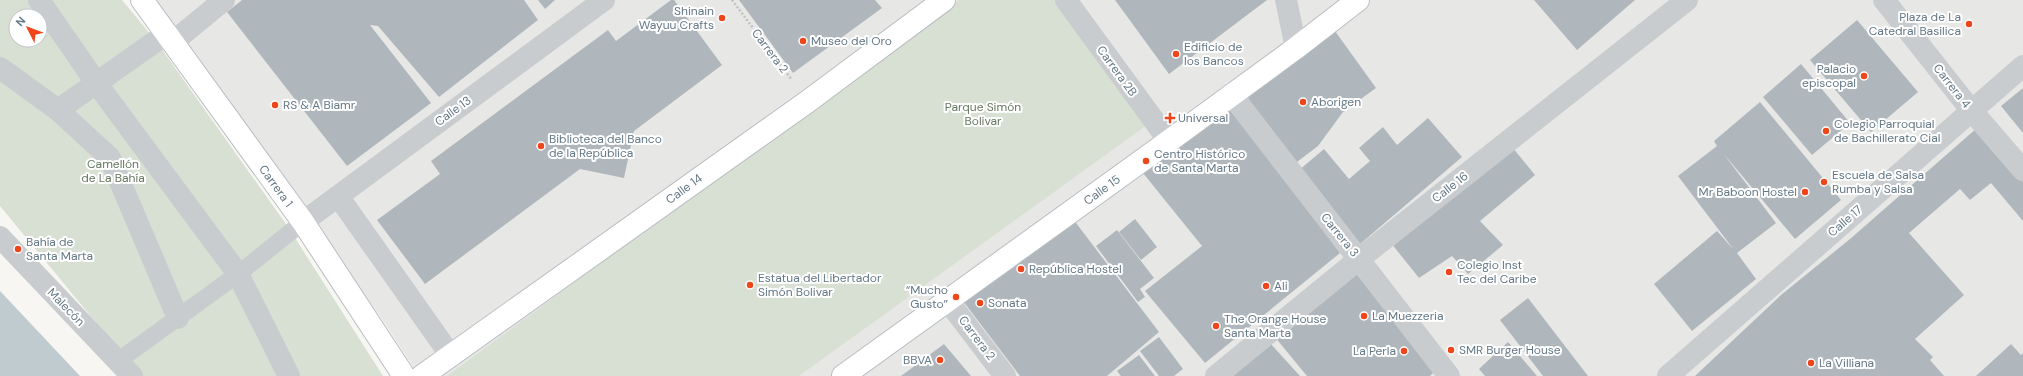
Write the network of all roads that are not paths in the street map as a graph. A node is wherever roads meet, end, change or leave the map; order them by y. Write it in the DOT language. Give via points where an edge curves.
graph roads {
  1 [pos="39,0"];
  2 [pos="142,0"];
  3 [pos="224,0"];
  4 [pos="604,0"];
  5 [pos="944,0"];
  6 [pos="1066,0"];
  7 [pos="1286,0"];
  8 [pos="1358,0"];
  9 [pos="1687,0"];
  10 [pos="1884,0"];
  11 [pos="164,41"];
  12 [pos="1296,48"];
  13 [pos="2023,66"];
  14 [pos="0,68"];
  15 [pos="97,84"];
  16 [pos="1231,94"];
  17 [pos="58,110"];
  18 [pos="1971,110"];
  19 [pos="1169,141"];
  20 [pos="2023,170"];
  21 [pos="338,196"];
  22 [pos="303,222"];
  23 [pos="0,237"];
  24 [pos="1359,259"];
  25 [pos="238,274"];
  26 [pos="948,301"];
  27 [pos="178,318"];
  28 [pos="451,356"];
  29 [pos="125,368"];
  30 [pos="289,376"];
  31 [pos="404,376"];
  32 [pos="422,376"];
  33 [pos="843,376"];
  34 [pos="1005,376"];
  35 [pos="1216,376"];
  36 [pos="1449,376"];
  37 [pos="1668,376"];
  1 -- 15 [label="street"];
  2 -- 11 [label="street, Carrera 1"];
  3 -- 11 [label="street"];
  4 -- 21 [label="street, Calle 13"];
  5 -- 28 [label="street, Calle 14" via="807,102"];
  6 -- 19 [label="street, Carrera 2B"];
  7 -- 12 [label="street"];
  8 -- 12 [label="street, Calle 15"];
  9 -- 24 [label="street, Calle 16"];
  10 -- 18 [label="street, Carrera 4"];
  11 -- 15 [label="street"];
  11 -- 22 [label="street, Carrera 1"];
  12 -- 16 [label="street, Calle 15"];
  13 -- 18 [label="street, Calle 17"];
  14 -- 17 [label="street"];
  15 -- 17 [label="street"];
  15 -- 25 [label="street"];
  16 -- 19 [label="street, Calle 15"];
  16 -- 24 [label="street, Carrera 3"];
  17 -- 27 [label="street" via="110,158"];
  18 -- 20 [label="street, Carrera 4"];
  18 -- 37 [label="street, Calle 17"];
  19 -- 26 [label="street, Calle 15"];
  21 -- 22 [label="street, Calle 13"];
  21 -- 28 [label="street"];
  22 -- 25 [label="lane"];
  22 -- 31 [label="street, Carrera 1"];
  23 -- 29 [label="street, Malecón"];
  24 -- 35 [label="street, Calle 16"];
  24 -- 36 [label="street, Carrera 3"];
  25 -- 27 [label="lane"];
  25 -- 30 [label="street"];
  26 -- 33 [label="street, Calle 15"];
  26 -- 34 [label="street, Carrera 2"];
  27 -- 29 [label="lane"];
  28 -- 32 [label="street, Calle 14"];
}
